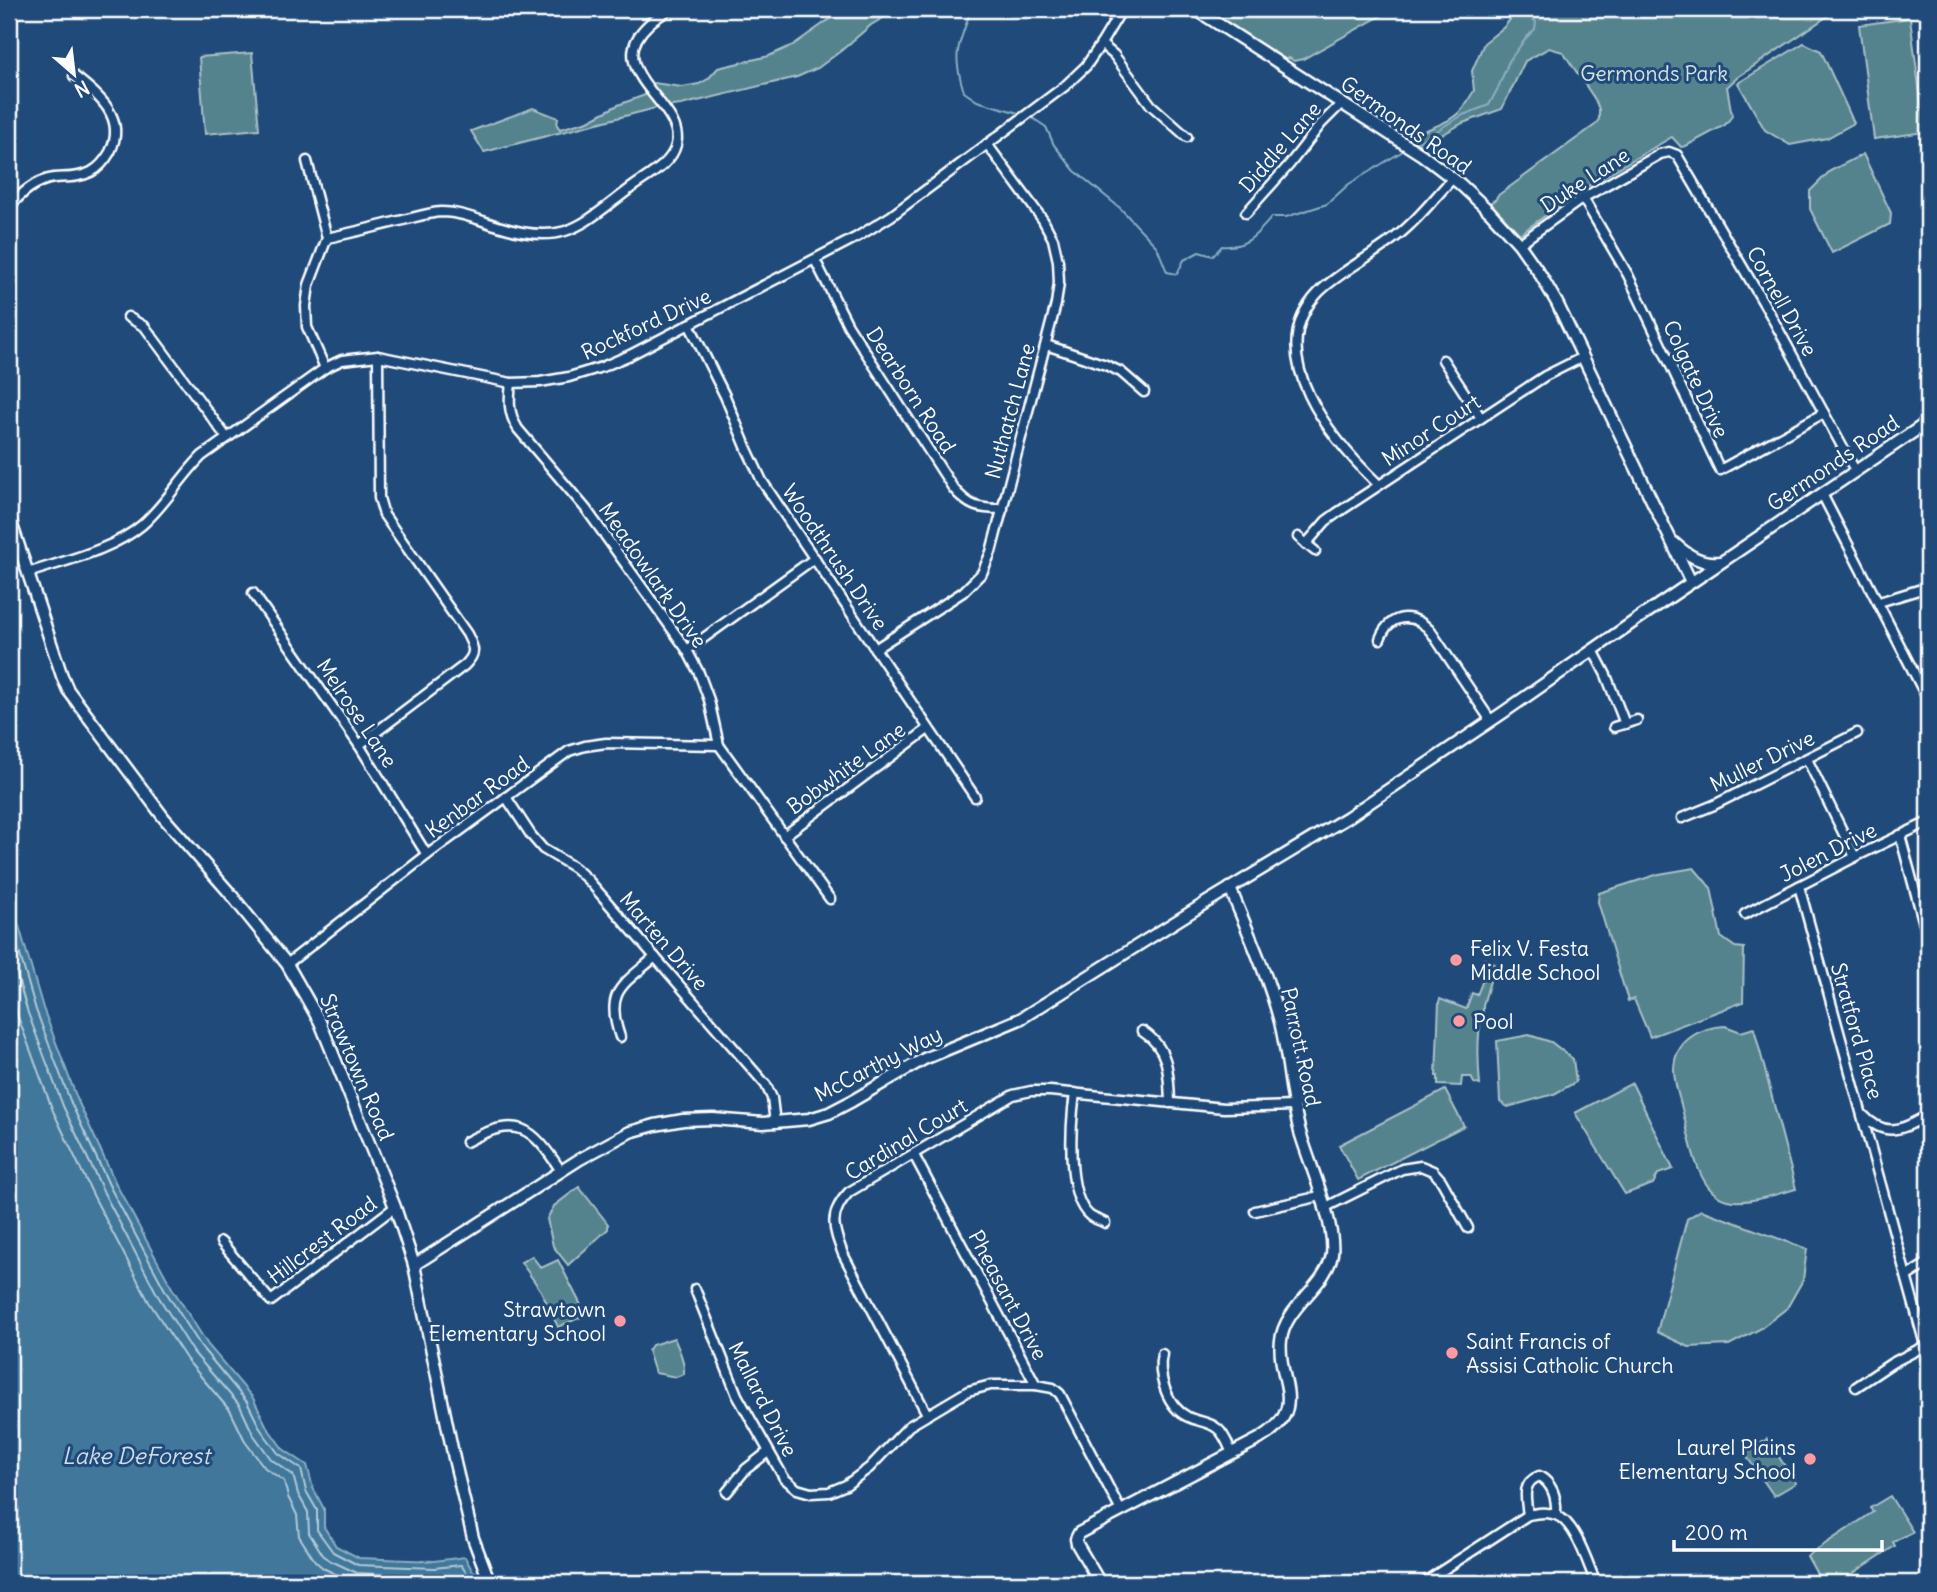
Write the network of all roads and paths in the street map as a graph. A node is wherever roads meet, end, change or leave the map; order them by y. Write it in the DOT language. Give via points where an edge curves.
graph roads {
  1 [pos="670,9"];
  2 [pos="1122,9"];
  3 [pos="1195,9"];
  4 [pos="1101,44"];
  5 [pos="74,76"];
  6 [pos="1342,103"];
  7 [pos="1187,137"];
  8 [pos="987,144"];
  9 [pos="1672,152"];
  10 [pos="307,161"];
  11 [pos="1453,178"];
  12 [pos="1583,198"];
  13 [pos="9,207"];
  14 [pos="1246,214"];
  15 [pos="327,239"];
  16 [pos="1519,244"];
  17 [pos="815,260"];
  18 [pos="128,317"];
  19 [pos="689,324"];
  20 [pos="1046,345"];
  21 [pos="377,356"];
  22 [pos="1583,357"];
  23 [pos="1443,360"];
  24 [pos="325,368"];
  25 [pos="511,383"];
  26 [pos="1144,392"];
  27 [pos="1824,413"];
  28 [pos="1481,418"];
  29 [pos="1928,422"];
  30 [pos="227,438"];
  31 [pos="1856,471"];
  32 [pos="1379,485"];
  33 [pos="1822,494"];
  34 [pos="1003,509"];
  35 [pos="9,516"];
  36 [pos="1298,537"];
  37 [pos="1669,537"];
  38 [pos="1306,544"];
  39 [pos="1315,551"];
  40 [pos="815,558"];
  41 [pos="1724,560"];
  42 [pos="29,573"];
  43 [pos="1691,582"];
  44 [pos="1928,587"];
  45 [pos="253,593"];
  46 [pos="1879,602"];
  47 [pos="1380,639"];
  48 [pos="875,649"];
  49 [pos="687,650"];
  50 [pos="1593,650"];
  51 [pos="1928,700"];
  52 [pos="1637,720"];
  53 [pos="1491,721"];
  54 [pos="1625,724"];
  55 [pos="1614,727"];
  56 [pos="928,729"];
  57 [pos="1857,733"];
  58 [pos="359,745"];
  59 [pos="719,745"];
  60 [pos="1807,759"];
  61 [pos="506,797"];
  62 [pos="975,797"];
  63 [pos="1682,818"];
  64 [pos="1928,822"];
  65 [pos="1900,835"];
  66 [pos="784,836"];
  67 [pos="427,855"];
  68 [pos="1855,857"];
  69 [pos="1799,886"];
  70 [pos="1230,888"];
  71 [pos="830,900"];
  72 [pos="1745,914"];
  73 [pos="1928,939"];
  74 [pos="655,957"];
  75 [pos="287,964"];
  76 [pos="1142,1031"];
  77 [pos="620,1037"];
  78 [pos="1074,1093"];
  79 [pos="1170,1103"];
  80 [pos="1294,1106"];
  81 [pos="1861,1112"];
  82 [pos="1928,1115"];
  83 [pos="775,1123"];
  84 [pos="466,1142"];
  85 [pos="914,1154"];
  86 [pos="561,1171"];
  87 [pos="1321,1196"];
  88 [pos="395,1207"];
  89 [pos="1324,1208"];
  90 [pos="1255,1211"];
  91 [pos="1105,1223"];
  92 [pos="1468,1228"];
  93 [pos="221,1242"];
  94 [pos="1928,1263"];
  95 [pos="414,1265"];
  96 [pos="1907,1276"];
  97 [pos="695,1289"];
  98 [pos="1926,1346"];
  99 [pos="1162,1354"];
  100 [pos="1928,1356"];
  101 [pos="1035,1385"];
  102 [pos="1856,1387"];
  103 [pos="927,1414"];
  104 [pos="768,1452"];
  105 [pos="1232,1452"];
  106 [pos="727,1492"];
  107 [pos="1121,1511"];
  108 [pos="1556,1514"];
  109 [pos="1528,1515"];
  110 [pos="490,1583"];
  111 [pos="1100,1583"];
  112 [pos="1423,1583"];
  113 [pos="1596,1583"];
  1 -- 15 [label="street" via="648,24 634,52 643,82 674,122 678,138 674,153 580,225 560,234 537,235 440,212"];
  2 -- 4 [label="street, Rockford Drive"];
  3 -- 6 [label="street, Germonds Road"];
  4 -- 7 [label="street" via="1152,105"];
  4 -- 8 [label="street, Rockford Drive" via="1065,86"];
  5 -- 13 [label="street" via="108,106 116,140 93,171 40,181"];
  6 -- 11 [label="street, Germonds Road"];
  6 -- 14 [label="street, Diddle Lane"];
  8 -- 17 [label="street, Rockford Drive" via="891,216"];
  8 -- 20 [label="street, Nuthatch Lane" via="1053,239 1059,283"];
  9 -- 12 [label="street, Duke Lane" via="1660,153"];
  9 -- 27 [label="street, Cornell Drive" via="1688,171"];
  10 -- 15 [label="street"];
  11 -- 16 [label="street, Germonds Road"];
  11 -- 32 [label="street" via="1400,234 1318,293 1296,335 1302,379 1318,412 1345,451"];
  12 -- 16 [label="street, Duke Lane"];
  12 -- 27 [label="street, Colgate Drive" via="1628,275 1720,470"];
  15 -- 24 [label="street" via="306,306 307,327"];
  16 -- 22 [label="street, Germonds Road" via="1549,288"];
  17 -- 19 [label="street, Rockford Drive"];
  17 -- 34 [label="street, Dearborn Road" via="848,325 953,488 974,506"];
  18 -- 30 [label="street" via="145,327"];
  19 -- 25 [label="street, Rockford Drive" via="602,367 564,378"];
  19 -- 40 [label="street, Woodthrush Drive" via="762,481"];
  20 -- 26 [label="street" via="1121,372"];
  20 -- 34 [label="street, Nuthatch Lane"];
  21 -- 24 [label="street, Rockford Drive" via="342,360"];
  21 -- 25 [label="street, Rockford Drive"];
  21 -- 58 [label="street" via="379,498 384,516 474,648 465,665"];
  22 -- 28 [label="street, Minor Court"];
  22 -- 37 [label="street, Germonds Road"];
  23 -- 28 [label="street"];
  24 -- 30 [label="street, Rockford Drive"];
  25 -- 49 [label="street, Meadowlark Drive" via="509,405 518,429 586,509"];
  27 -- 31 [label="street, Cornell Drive"];
  28 -- 32 [label="street, Minor Court"];
  29 -- 31 [label="street, Germonds Road"];
  30 -- 42 [label="street, Rockford Drive" via="202,456 157,509 125,537"];
  31 -- 33 [label="street, Germonds Road"];
  32 -- 38 [label="street, Minor Court" via="1330,518"];
  33 -- 41 [label="street, Germonds Road"];
  33 -- 46 [label="street"];
  34 -- 48 [label="street, Nuthatch Lane" via="982,573 963,592"];
  35 -- 42 [label="street, Strawtown Road"];
  36 -- 38 [label="street"];
  37 -- 41 [label="street, Germonds Road" via="1695,558"];
  37 -- 43 [label="street, Germonds Road"];
  38 -- 39 [label="street"];
  40 -- 48 [label="street, Woodthrush Drive"];
  40 -- 49 [label="street"];
  41 -- 43 [label="street, Germonds Road"];
  42 -- 75 [label="street, Strawtown Road" via="68,690 164,818"];
  43 -- 50 [label="street"];
  44 -- 46 [label="street"];
  45 -- 58 [label="street, Melrose Lane"];
  46 -- 51 [label="street"];
  47 -- 53 [label="street" via="1394,620 1408,618 1424,624"];
  48 -- 56 [label="street, Woodthrush Drive"];
  49 -- 59 [label="street, Meadowlark Drive" via="709,700"];
  50 -- 53 [label="street"];
  50 -- 54 [label="street"];
  52 -- 54 [label="street"];
  53 -- 70 [label="street"];
  54 -- 55 [label="street"];
  56 -- 62 [label="street, Woodthrush Drive"];
  56 -- 66 [label="street, Bobwhite Lane"];
  57 -- 60 [label="street, Muller Drive"];
  58 -- 67 [label="street, Melrose Lane"];
  59 -- 61 [label="street, Kenbar Road" via="585,746 569,751"];
  59 -- 66 [label="street, Meadowlark Drive"];
  60 -- 63 [label="street, Muller Drive"];
  60 -- 68 [label="street"];
  61 -- 67 [label="street, Kenbar Road"];
  61 -- 74 [label="street, Marten Drive" via="543,849 589,881"];
  64 -- 65 [label="street, Jolen Drive"];
  65 -- 68 [label="street, Jolen Drive"];
  65 -- 73 [label="street"];
  66 -- 71 [label="street, Meadowlark Drive"];
  67 -- 75 [label="street, Kenbar Road"];
  68 -- 69 [label="street, Jolen Drive"];
  69 -- 72 [label="street, Jolen Drive"];
  69 -- 81 [label="street, Stratford Place"];
  70 -- 80 [label="street, Parrott Road" via="1273,995"];
  70 -- 83 [label="street, McCarthy Way" via="1013,1022 924,1059 829,1112"];
  74 -- 77 [label="street" via="622,986 615,999 613,1013"];
  74 -- 83 [label="street, Marten Drive" via="765,1085"];
  75 -- 88 [label="street, Strawtown Road" via="320,1022"];
  76 -- 79 [label="street" via="1161,1048"];
  78 -- 79 [label="street, Cardinal Court"];
  78 -- 85 [label="street, Cardinal Court" via="1013,1095"];
  78 -- 91 [label="street" via="1071,1160 1076,1185 1089,1215"];
  79 -- 80 [label="street, Cardinal Court"];
  80 -- 87 [label="street, Parrott Road"];
  81 -- 82 [label="street, Stratford Place" via="1882,1129 1895,1130"];
  81 -- 96 [label="street"];
  83 -- 86 [label="street, McCarthy Way" via="704,1119 664,1123 615,1139"];
  84 -- 86 [label="street" via="495,1128 519,1128 539,1140"];
  85 -- 101 [label="street, Pheasant Drive"];
  85 -- 103 [label="street, Cardinal Court" via="849,1192 837,1205 834,1221 843,1254"];
  86 -- 95 [label="street, McCarthy Way"];
  87 -- 89 [label="street, Parrott Road"];
  87 -- 90 [label="street"];
  88 -- 93 [label="street, Hillcrest Road" via="271,1301"];
  88 -- 95 [label="street, Strawtown Road"];
  89 -- 92 [label="street" via="1402,1169 1421,1166 1441,1180"];
  89 -- 105 [label="street, Parrott Road" via="1331,1238 1330,1260 1281,1336 1288,1395 1285,1413 1272,1430"];
  94 -- 96 [label="street"];
  95 -- 110 [label="street, Strawtown Road" via="468,1518"];
  96 -- 98 [label="street"];
  97 -- 104 [label="street, Mallard Drive" via="737,1395"];
  98 -- 100 [label="street"];
  98 -- 102 [label="street"];
  99 -- 105 [label="street" via="1161,1376 1175,1406 1189,1418 1215,1427"];
  101 -- 103 [label="street" via="990,1385 968,1391"];
  101 -- 107 [label="street, Pheasant Drive" via="1060,1394"];
  103 -- 104 [label="street, Mallard Drive" via="869,1468 829,1492 797,1489"];
  104 -- 106 [label="street"];
  105 -- 107 [label="street, Parrott Road"];
  107 -- 111 [label="street, Parrott Road" via="1076,1537"];
  108 -- 109 [label="street"];
  108 -- 109 [label="street" via="1553,1491 1539,1476 1530,1479 1526,1487"];
  108 -- 113 [label="street" via="1575,1535"];
  109 -- 112 [label="street"];
}
